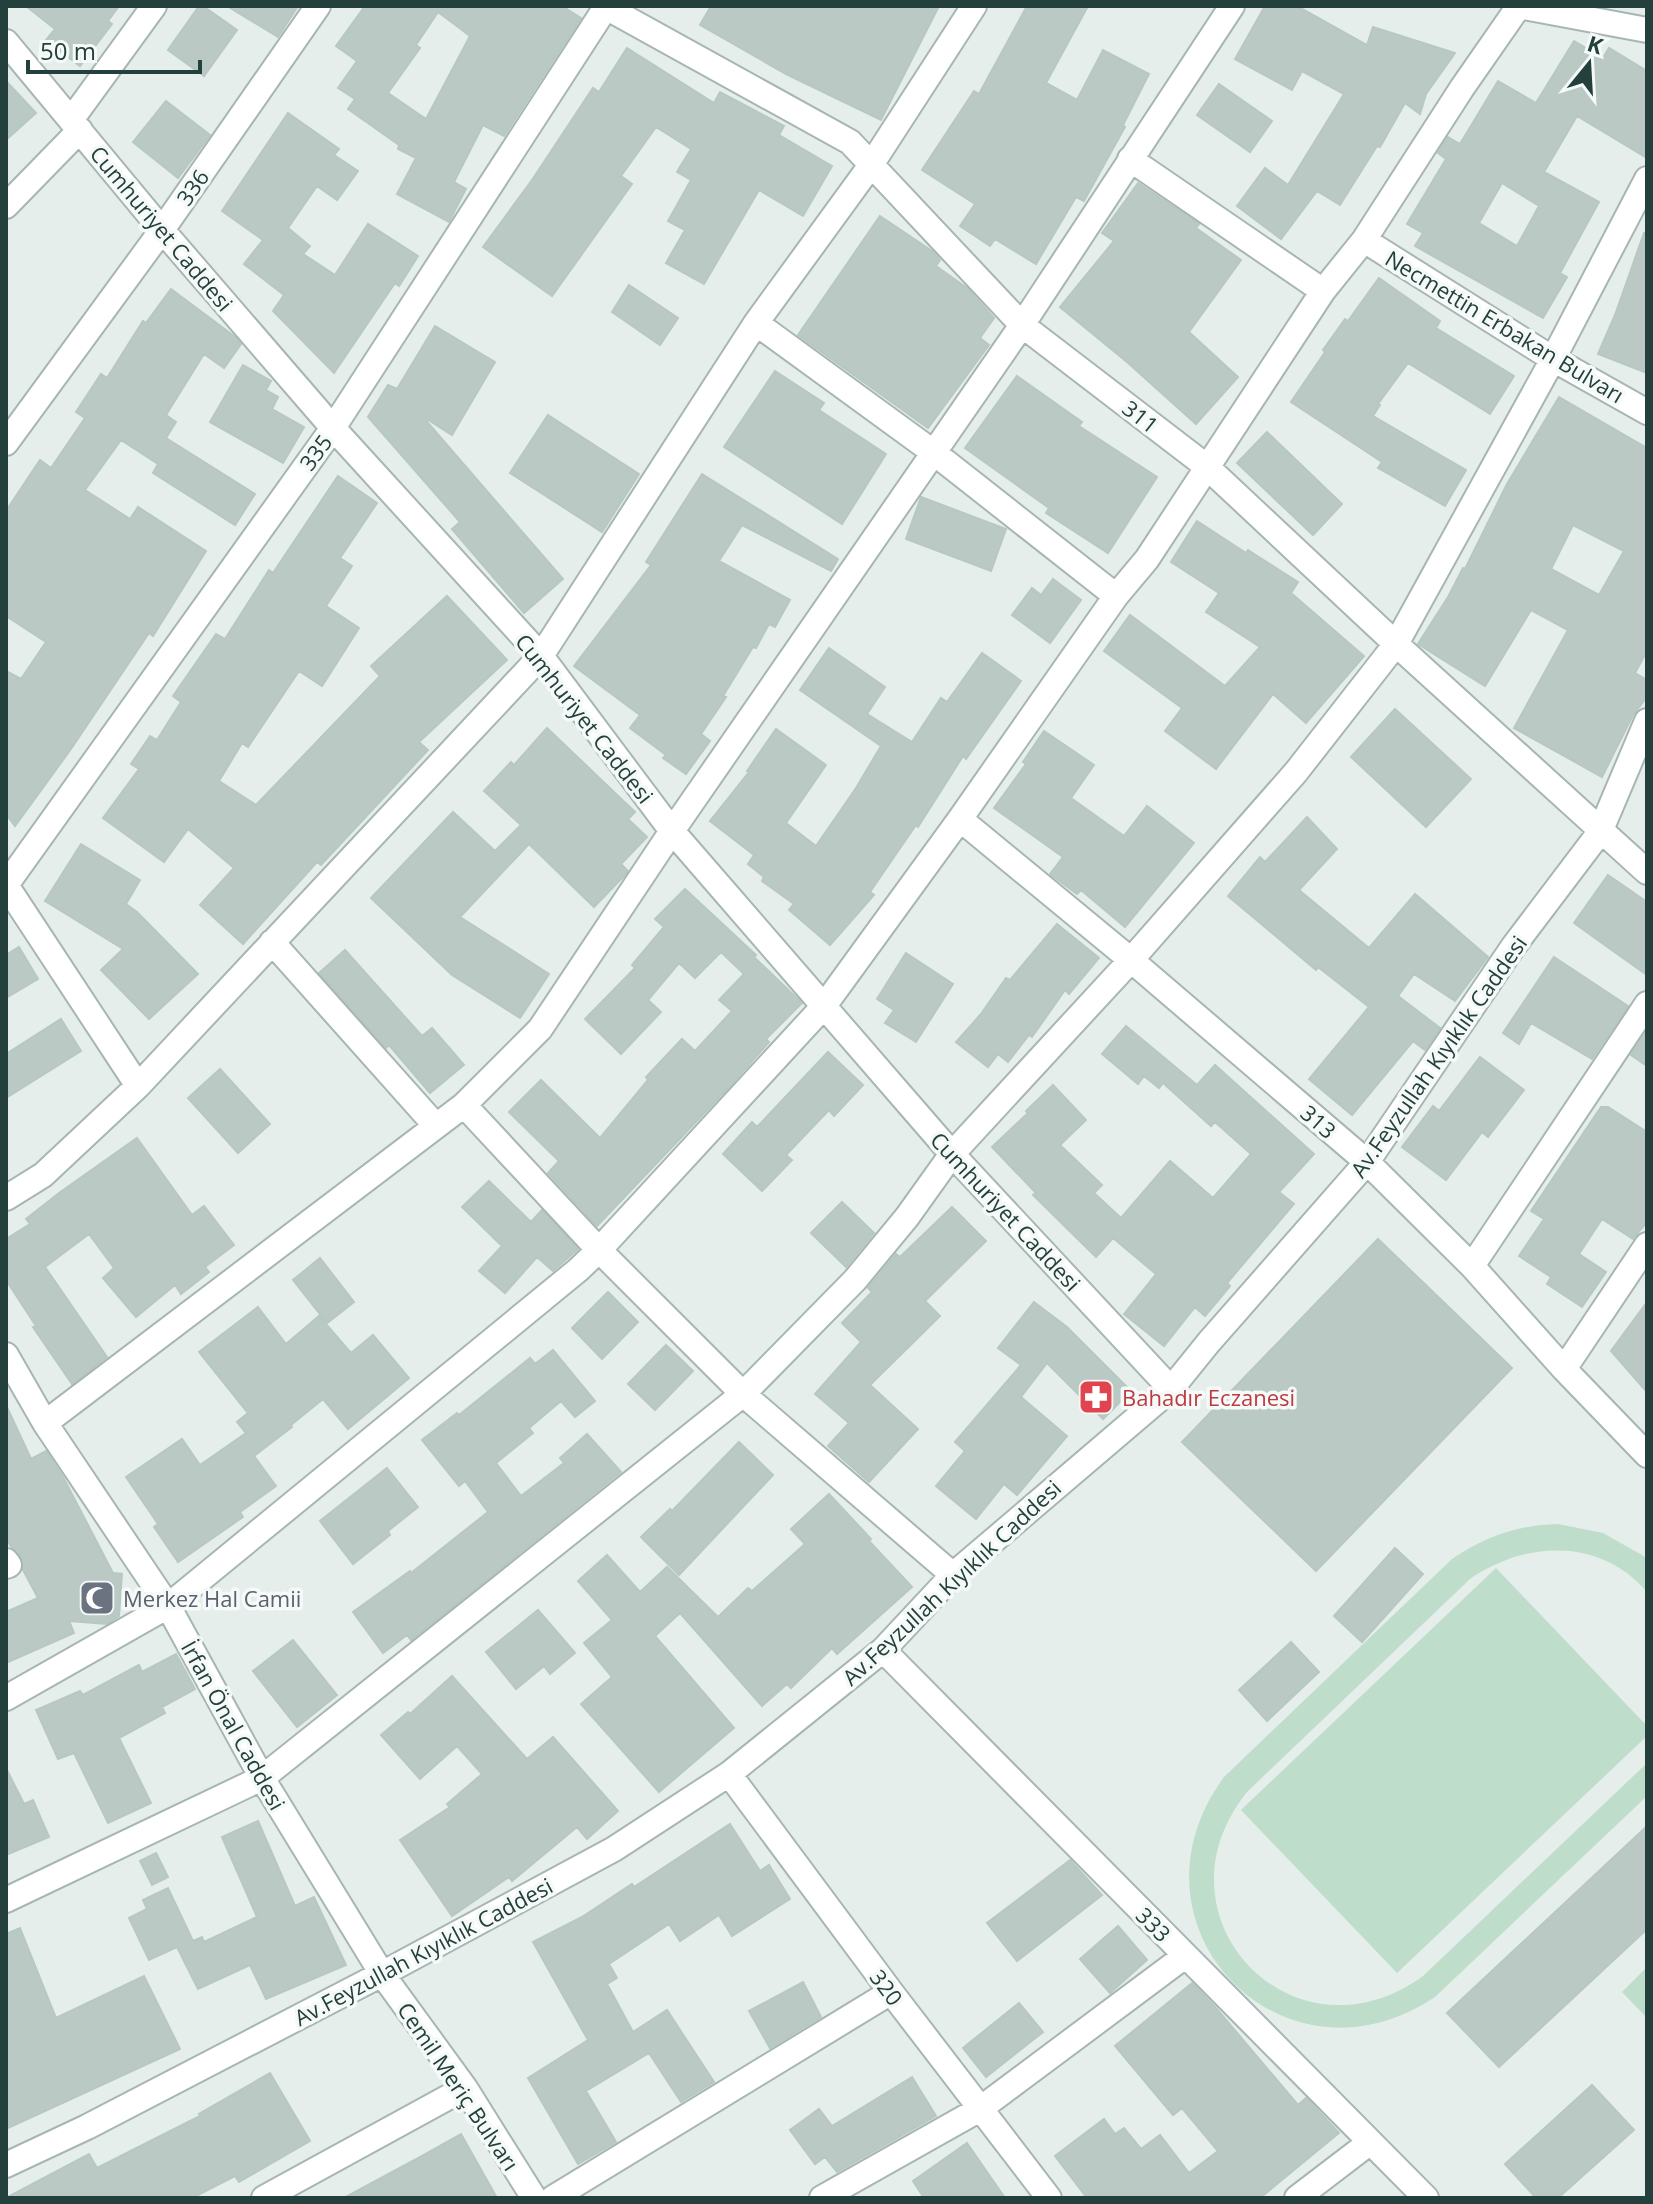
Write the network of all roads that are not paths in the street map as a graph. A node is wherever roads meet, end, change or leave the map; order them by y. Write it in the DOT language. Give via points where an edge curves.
graph roads {
  1 [pos="154,6"];
  2 [pos="318,6"];
  3 [pos="974,6"];
  4 [pos="1232,6"];
  5 [pos="1519,6"];
  6 [pos="605,7"];
  7 [pos="1597,14"];
  8 [pos="1647,30"];
  9 [pos="6,42"];
  10 [pos="76,125"];
  11 [pos="1130,159"];
  12 [pos="871,165"];
  13 [pos="1647,179"];
  14 [pos="6,206"];
  15 [pos="162,230"];
  16 [pos="1364,240"];
  17 [pos="1323,291"];
  18 [pos="756,323"];
  19 [pos="1022,325"];
  20 [pos="1553,359"];
  21 [pos="1647,412"];
  22 [pos="333,428"];
  23 [pos="6,443"];
  24 [pos="933,452"];
  25 [pos="1206,466"];
  26 [pos="1116,596"];
  27 [pos="1396,644"];
  28 [pos="541,656"];
  29 [pos="1647,721"];
  30 [pos="960,819"];
  31 [pos="672,831"];
  32 [pos="1600,832"];
  33 [pos="1647,872"];
  34 [pos="6,885"];
  35 [pos="272,942"];
  36 [pos="1131,960"];
  37 [pos="1647,1004"];
  38 [pos="824,1006"];
  39 [pos="138,1086"];
  40 [pos="464,1105"];
  41 [pos="436,1126"];
  42 [pos="952,1154"];
  43 [pos="1367,1162"];
  44 [pos="6,1198"];
  45 [pos="1647,1245"];
  46 [pos="599,1250"];
  47 [pos="1472,1266"];
  48 [pos="9,1368"];
  49 [pos="1564,1369"];
  50 [pos="1171,1389"];
  51 [pos="743,1394"];
  52 [pos="45,1423"];
  53 [pos="1647,1455"];
  54 [pos="953,1575"];
  55 [pos="168,1606"];
  56 [pos="883,1650"];
  57 [pos="6,1698"];
  58 [pos="729,1774"];
  59 [pos="262,1778"];
  60 [pos="6,1900"];
  61 [pos="1185,1956"];
  62 [pos="382,1974"];
  63 [pos="891,1992"];
  64 [pos="465,2088"];
  65 [pos="980,2109"];
  66 [pos="1369,2143"];
  67 [pos="6,2165"];
  68 [pos="264,2198"];
  69 [pos="534,2198"];
  70 [pos="553,2198"];
  71 [pos="822,2198"];
  72 [pos="1049,2198"];
  73 [pos="1297,2198"];
  74 [pos="1426,2198"];
  1 -- 10 [label="street"];
  2 -- 15 [label="street, 336"];
  3 -- 12 [label="street"];
  4 -- 11 [label="street"];
  5 -- 7 [label="street"];
  5 -- 16 [label="street"];
  6 -- 12 [label="street, 311" via="850,142"];
  6 -- 22 [label="street, 335"];
  7 -- 8 [label="street"];
  9 -- 10 [label="street, Cumhuriyet Caddesi"];
  10 -- 14 [label="street"];
  10 -- 15 [label="street, Cumhuriyet Caddesi"];
  11 -- 17 [label="street"];
  11 -- 19 [label="street"];
  12 -- 18 [label="street"];
  12 -- 19 [label="street, 311"];
  13 -- 20 [label="street"];
  15 -- 22 [label="street, Cumhuriyet Caddesi"];
  15 -- 23 [label="street, 336"];
  16 -- 17 [label="street"];
  16 -- 20 [label="street, Necmettin Erbakan Bulvarı"];
  17 -- 25 [label="street"];
  18 -- 24 [label="street"];
  18 -- 28 [label="street"];
  19 -- 24 [label="street"];
  19 -- 25 [label="street, 311"];
  20 -- 21 [label="street, Necmettin Erbakan Bulvarı"];
  20 -- 27 [label="street"];
  22 -- 28 [label="street, Cumhuriyet Caddesi"];
  22 -- 34 [label="street, 335"];
  24 -- 26 [label="street"];
  24 -- 31 [label="street"];
  25 -- 26 [label="street" via="1147,559"];
  25 -- 27 [label="street, 311"];
  26 -- 30 [label="street"];
  27 -- 32 [label="street, 311"];
  27 -- 36 [label="street" via="1296,772"];
  28 -- 31 [label="street, Cumhuriyet Caddesi"];
  28 -- 35 [label="street"];
  29 -- 32 [label="street, Av.Feyzullah Kıyıklık Caddesi"];
  30 -- 36 [label="street, 313"];
  30 -- 38 [label="street"];
  31 -- 38 [label="street, Cumhuriyet Caddesi"];
  31 -- 40 [label="street" via="540,1029"];
  32 -- 33 [label="street, 311"];
  32 -- 43 [label="street, Av.Feyzullah Kıyıklık Caddesi" via="1513,947"];
  34 -- 39 [label="street"];
  35 -- 39 [label="street"];
  35 -- 41 [label="street"];
  36 -- 42 [label="street"];
  36 -- 43 [label="street, 313"];
  37 -- 47 [label="street"];
  38 -- 42 [label="street, Cumhuriyet Caddesi"];
  38 -- 46 [label="street"];
  39 -- 44 [label="street" via="43,1175"];
  40 -- 41 [label="street"];
  40 -- 46 [label="street"];
  41 -- 52 [label="street"];
  42 -- 50 [label="street, Cumhuriyet Caddesi"];
  42 -- 51 [label="street" via="855,1280"];
  43 -- 47 [label="street, 313"];
  43 -- 50 [label="street, Av.Feyzullah Kıyıklık Caddesi"];
  45 -- 49 [label="street"];
  46 -- 51 [label="street"];
  46 -- 55 [label="street"];
  47 -- 49 [label="street, 313"];
  48 -- 52 [label="street, İrfan Önal Caddesi"];
  49 -- 53 [label="street, 313"];
  50 -- 54 [label="street, Av.Feyzullah Kıyıklık Caddesi"];
  51 -- 54 [label="street"];
  51 -- 59 [label="street"];
  52 -- 55 [label="street, İrfan Önal Caddesi"];
  54 -- 56 [label="street, Av.Feyzullah Kıyıklık Caddesi"];
  55 -- 57 [label="street"];
  55 -- 59 [label="street, İrfan Önal Caddesi"];
  56 -- 58 [label="street, Av.Feyzullah Kıyıklık Caddesi"];
  56 -- 61 [label="street, 333"];
  58 -- 62 [label="street, Av.Feyzullah Kıyıklık Caddesi" via="614,1849"];
  58 -- 63 [label="street, 320"];
  59 -- 60 [label="street"];
  59 -- 62 [label="street, İrfan Önal Caddesi"];
  61 -- 65 [label="street"];
  61 -- 66 [label="street, 333"];
  62 -- 64 [label="street, Cemil Meriç Bulvarı"];
  62 -- 67 [label="street, Av.Feyzullah Kıyıklık Caddesi"];
  63 -- 65 [label="street, 320"];
  63 -- 70 [label="street"];
  64 -- 68 [label="street"];
  64 -- 69 [label="street, Cemil Meriç Bulvarı"];
  65 -- 71 [label="street"];
  65 -- 72 [label="street, 320"];
  66 -- 73 [label="street"];
  66 -- 74 [label="street, 333"];
}
